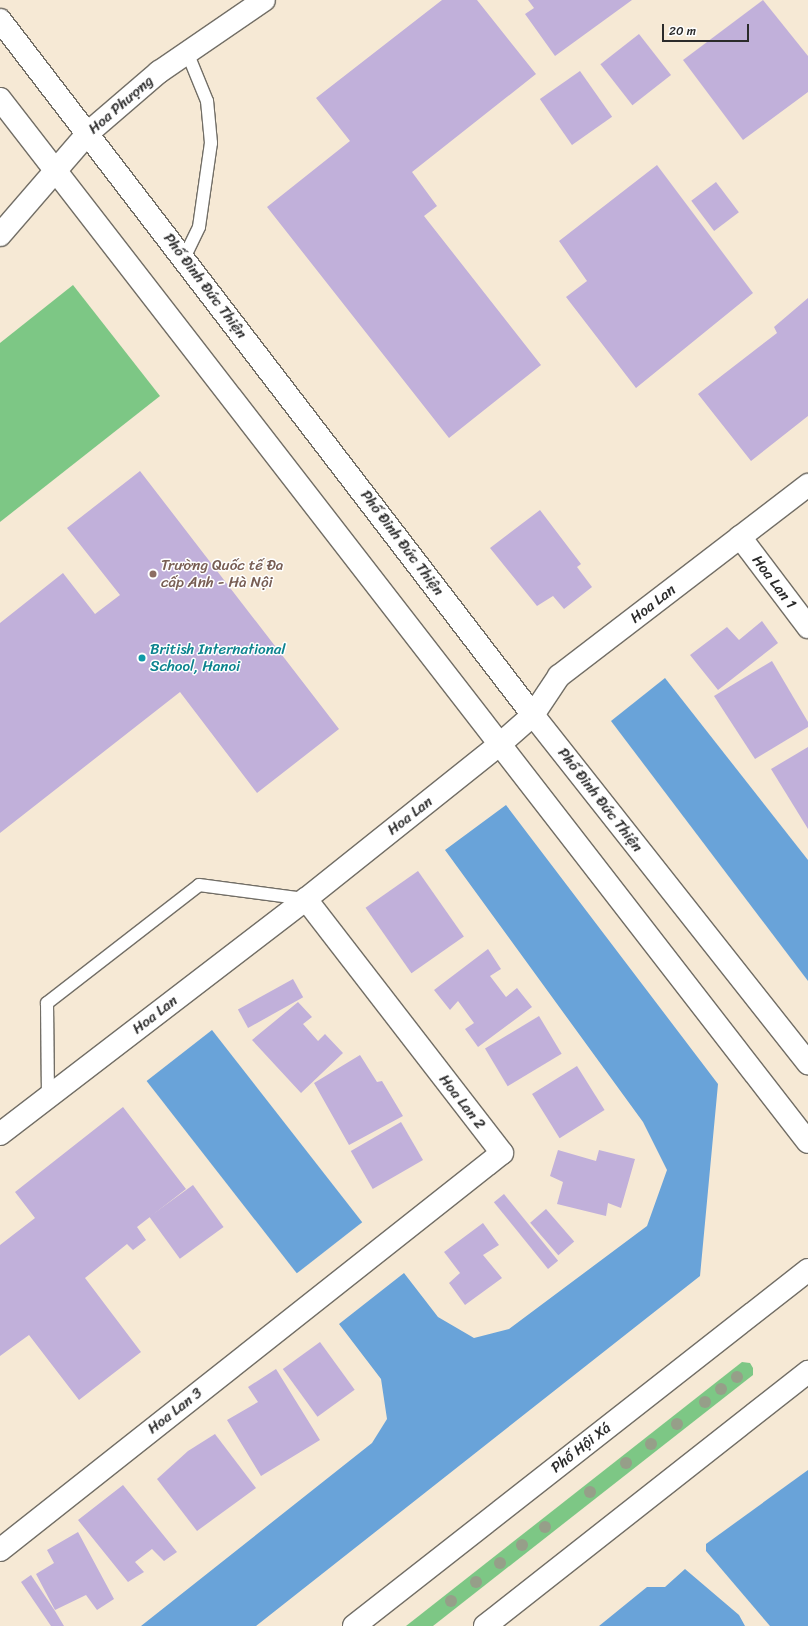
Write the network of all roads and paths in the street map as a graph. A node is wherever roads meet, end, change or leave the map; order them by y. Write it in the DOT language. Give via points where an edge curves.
graph roads {
  1 [pos="264,0"];
  2 [pos="0,20"];
  3 [pos="187,52"];
  4 [pos="0,99"];
  5 [pos="88,133"];
  6 [pos="56,170"];
  7 [pos="0,235"];
  8 [pos="184,258"];
  9 [pos="808,485"];
  10 [pos="740,537"];
  11 [pos="808,627"];
  12 [pos="533,715"];
  13 [pos="499,745"];
  14 [pos="306,899"];
  15 [pos="808,1063"];
  16 [pos="48,1097"];
  17 [pos="0,1134"];
  18 [pos="808,1142"];
  19 [pos="808,1270"];
  20 [pos="350,1273"];
  21 [pos="808,1372"];
  22 [pos="0,1550"];
  23 [pos="354,1626"];
  24 [pos="485,1626"];
  1 -- 3 [label="street, Hoa Phượng"];
  2 -- 5 [label="street, Phố Đinh Đức Thiện"];
  3 -- 5 [label="street, Hoa Phượng" via="159,72"];
  3 -- 8 [label="lane" via="207,101 211,142 199,227"];
  4 -- 6 [label="street"];
  5 -- 6 [label="street, Hoa Phượng"];
  5 -- 8 [label="street, Phố Đinh Đức Thiện"];
  6 -- 7 [label="street, Hoa Phượng"];
  6 -- 13 [label="street"];
  8 -- 12 [label="street, Phố Đinh Đức Thiện"];
  9 -- 10 [label="street, Hoa Lan"];
  10 -- 11 [label="street, Hoa Lan 1"];
  10 -- 12 [label="street, Hoa Lan" via="559,676"];
  12 -- 13 [label="street, Hoa Lan"];
  12 -- 15 [label="street, Phố Đinh Đức Thiện"];
  13 -- 14 [label="street, Hoa Lan"];
  13 -- 18 [label="street"];
  14 -- 16 [label="street, Hoa Lan"];
  14 -- 16 [label="lane" via="198,884 47,1003"];
  14 -- 20 [label="street, Hoa Lan 2" via="502,1153"];
  16 -- 17 [label="street, Hoa Lan"];
  19 -- 23 [label="street, Phố Hội Xá"];
  20 -- 22 [label="street, Hoa Lan 3"];
  21 -- 24 [label="street"];
}
